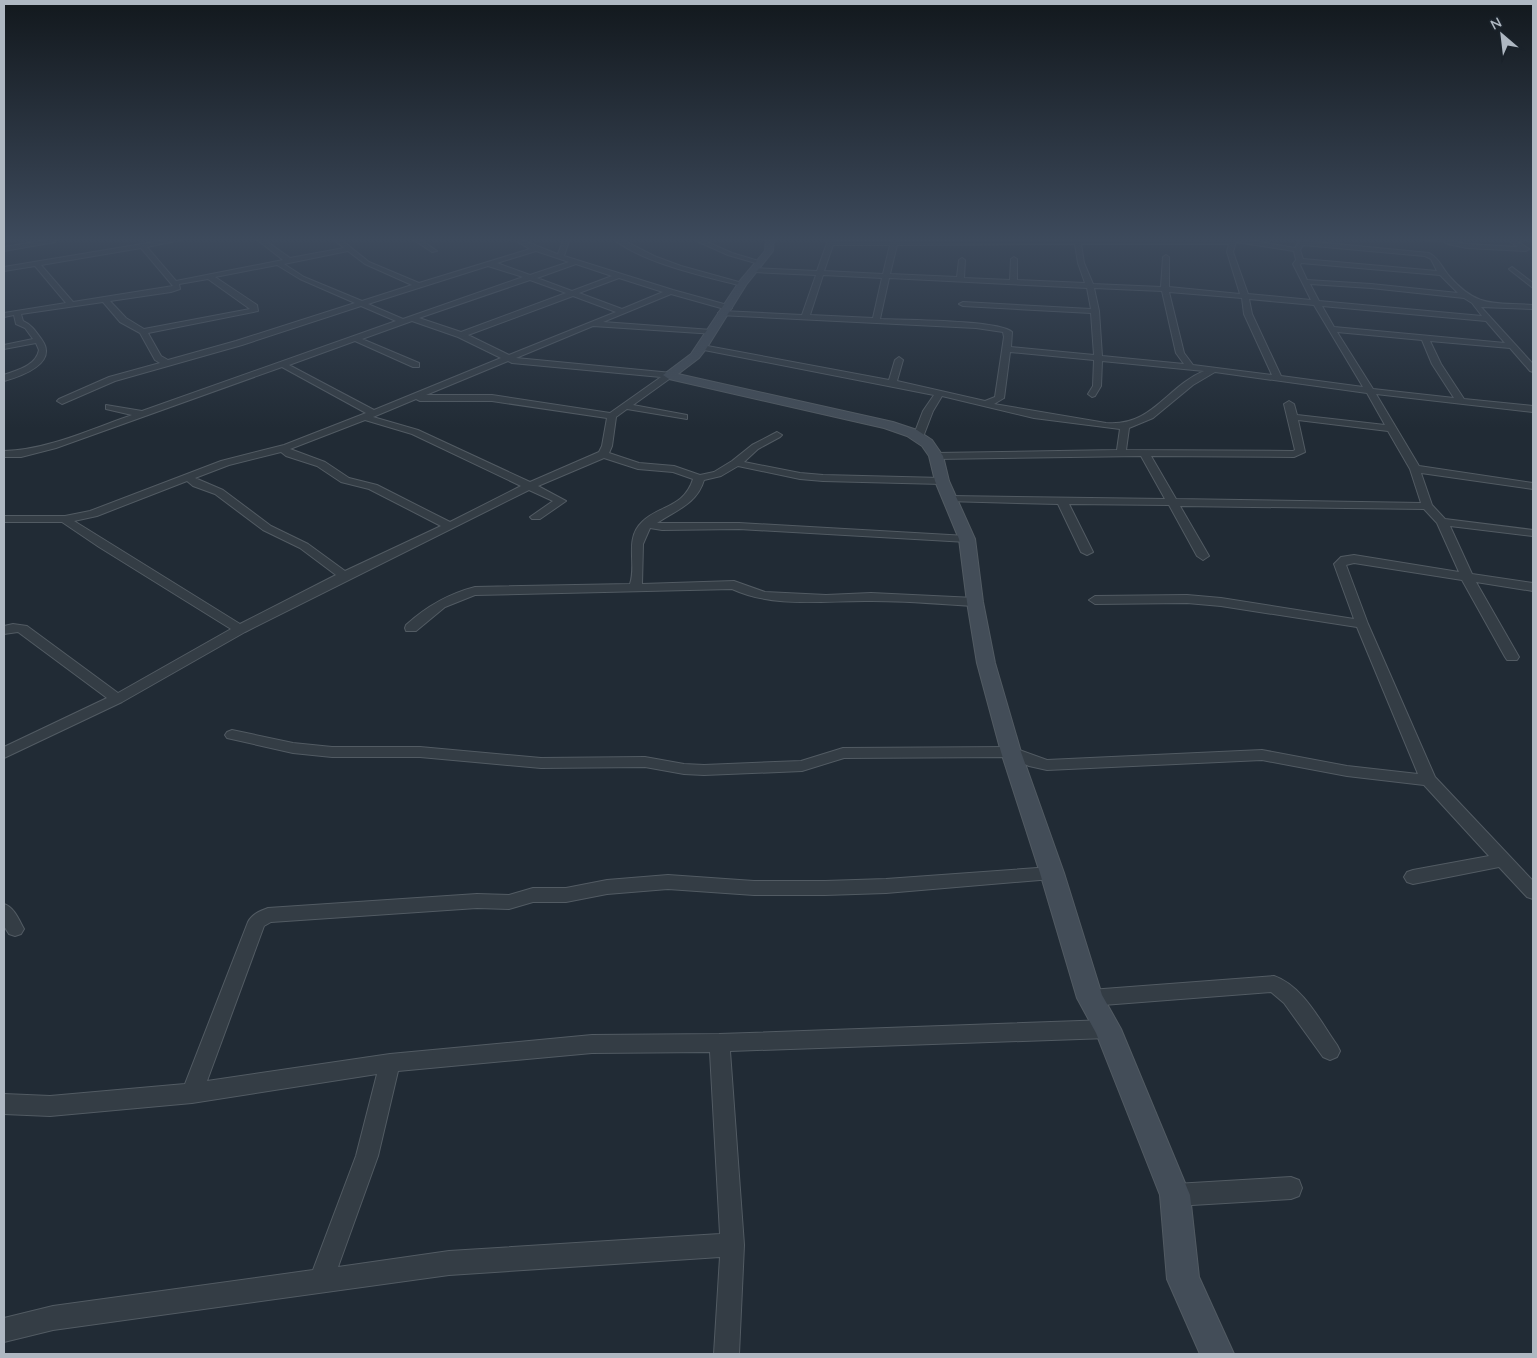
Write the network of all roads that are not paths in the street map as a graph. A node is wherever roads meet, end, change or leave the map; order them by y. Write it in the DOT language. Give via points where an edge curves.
graph roads {
  1 [pos="69,301"];
  2 [pos="93,301"];
  3 [pos="105,301"];
  4 [pos="246,301"];
  5 [pos="356,301"];
  6 [pos="370,301"];
  7 [pos="459,301"];
  8 [pos="547,301"];
  9 [pos="596,301"];
  10 [pos="646,301"];
  11 [pos="699,301"];
  12 [pos="731,301"];
  13 [pos="810,301"];
  14 [pos="880,301"];
  15 [pos="1093,301"];
  16 [pos="1168,301"];
  17 [pos="1246,301"];
  18 [pos="1291,301"];
  19 [pos="1316,301"];
  20 [pos="1473,301"];
  21 [pos="1476,303"];
  22 [pos="71,304"];
  23 [pos="362,304"];
  24 [pos="963,304"];
  25 [pos="1318,304"];
  26 [pos="1533,307"];
  27 [pos="725,310"];
  28 [pos="621,311"];
  29 [pos="1095,311"];
  30 [pos="17,312"];
  31 [pos="4,315"];
  32 [pos="412,318"];
  33 [pos="805,318"];
  34 [pos="1489,319"];
  35 [pos="402,321"];
  36 [pos="876,321"];
  37 [pos="593,324"];
  38 [pos="1331,329"];
  39 [pos="143,332"];
  40 [pos="712,332"];
  41 [pos="461,335"];
  42 [pos="36,337"];
  43 [pos="354,338"];
  44 [pos="4,339"];
  45 [pos="1426,340"];
  46 [pos="1512,346"];
  47 [pos="4,347"];
  48 [pos="702,347"];
  49 [pos="1006,349"];
  50 [pos="506,358"];
  51 [pos="1097,358"];
  52 [pos="899,360"];
  53 [pos="167,363"];
  54 [pos="416,364"];
  55 [pos="284,365"];
  56 [pos="1190,367"];
  57 [pos="1533,369"];
  58 [pos="1212,371"];
  59 [pos="669,375"];
  60 [pos="4,378"];
  61 [pos="1278,378"];
  62 [pos="892,384"];
  63 [pos="1370,391"];
  64 [pos="939,394"];
  65 [pos="1092,394"];
  66 [pos="407,399"];
  67 [pos="62,401"];
  68 [pos="1461,401"];
  69 [pos="986,404"];
  70 [pos="1289,404"];
  71 [pos="624,406"];
  72 [pos="109,407"];
  73 [pos="1533,409"];
  74 [pos="143,414"];
  75 [pos="368,415"];
  76 [pos="612,416"];
  77 [pos="684,417"];
  78 [pos="1293,417"];
  79 [pos="1125,426"];
  80 [pos="1390,428"];
  81 [pos="777,435"];
  82 [pos="918,437"];
  83 [pos="283,448"];
  84 [pos="1144,453"];
  85 [pos="4,454"];
  86 [pos="603,454"];
  87 [pos="1121,454"];
  88 [pos="936,456"];
  89 [pos="736,463"];
  90 [pos="1415,468"];
  91 [pos="187,477"];
  92 [pos="699,478"];
  93 [pos="1533,486"];
  94 [pos="527,487"];
  95 [pos="946,490"];
  96 [pos="1062,502"];
  97 [pos="1172,502"];
  98 [pos="1427,506"];
  99 [pos="536,517"];
  100 [pos="4,518"];
  101 [pos="65,518"];
  102 [pos="1442,522"];
  103 [pos="646,524"];
  104 [pos="450,526"];
  105 [pos="1533,534"];
  106 [pos="967,539"];
  107 [pos="1087,552"];
  108 [pos="1203,556"];
  109 [pos="344,576"];
  110 [pos="1467,577"];
  111 [pos="1533,587"];
  112 [pos="634,588"];
  113 [pos="1095,600"];
  114 [pos="975,602"];
  115 [pos="1362,624"];
  116 [pos="7,626"];
  117 [pos="411,628"];
  118 [pos="240,629"];
  119 [pos="1512,656"];
  120 [pos="117,699"];
  121 [pos="232,735"];
  122 [pos="1010,752"];
  123 [pos="4,753"];
  124 [pos="1428,780"];
  125 [pos="1502,860"];
  126 [pos="1052,873"];
  127 [pos="1412,877"];
  128 [pos="1533,892"];
  129 [pos="4,911"];
  130 [pos="15,928"];
  131 [pos="1090,998"];
  132 [pos="1108,1029"];
  133 [pos="719,1044"];
  134 [pos="1330,1051"];
  135 [pos="390,1063"];
  136 [pos="192,1093"];
  137 [pos="4,1104"];
  138 [pos="1291,1188"];
  139 [pos="1175,1195"];
  140 [pos="732,1245"];
  141 [pos="321,1280"];
  142 [pos="4,1330"];
  143 [pos="727,1354"];
  144 [pos="1217,1354"];
  1 -- 22 [label="street"];
  2 -- 22 [label="street"];
  3 -- 39 [label="street" via="123,320"];
  4 -- 39 [label="street" via="254,307 254,311"];
  5 -- 23 [label="street"];
  6 -- 23 [label="street"];
  7 -- 32 [label="street"];
  8 -- 41 [label="street"];
  9 -- 28 [label="street"];
  10 -- 28 [label="street"];
  11 -- 27 [label="street"];
  12 -- 27 [label="street"];
  13 -- 33 [label="street"];
  14 -- 36 [label="street"];
  15 -- 29 [label="street"];
  16 -- 56 [label="street" via="1180,353"];
  17 -- 61 [label="street" via="1248,314"];
  18 -- 25 [label="street"];
  19 -- 25 [label="street"];
  20 -- 21 [label="street"];
  21 -- 26 [label="street"];
  21 -- 34 [label="street"];
  22 -- 30 [label="street"];
  23 -- 35 [label="street"];
  23 -- 53 [label="street"];
  24 -- 29 [label="street"];
  25 -- 34 [label="street"];
  25 -- 38 [label="street"];
  27 -- 33 [label="street"];
  27 -- 40 [label="street"];
  28 -- 37 [label="street"];
  29 -- 51 [label="street"];
  30 -- 31 [label="street"];
  30 -- 42 [label="street" via="18,322 31,328"];
  32 -- 35 [label="street"];
  32 -- 41 [label="street"];
  33 -- 36 [label="street"];
  34 -- 46 [label="street"];
  35 -- 43 [label="street"];
  36 -- 49 [label="street" via="999,328 1008,332"];
  37 -- 40 [label="street"];
  37 -- 50 [label="street"];
  38 -- 45 [label="street"];
  38 -- 63 [label="street"];
  39 -- 53 [label="street" via="158,358"];
  40 -- 48 [label="street"];
  41 -- 50 [label="street"];
  42 -- 44 [label="street"];
  42 -- 47 [label="street"];
  42 -- 60 [label="street" via="43,352 39,361"];
  43 -- 54 [label="street"];
  43 -- 55 [label="street"];
  45 -- 46 [label="street"];
  45 -- 68 [label="street" via="1437,365"];
  46 -- 57 [label="street"];
  48 -- 59 [label="street"];
  48 -- 62 [label="street"];
  49 -- 51 [label="street"];
  49 -- 69 [label="street" via="999,398"];
  50 -- 59 [label="street"];
  50 -- 66 [label="street"];
  51 -- 56 [label="street"];
  51 -- 65 [label="street" via="1097,386"];
  52 -- 62 [label="street"];
  53 -- 67 [label="street" via="112,379"];
  55 -- 74 [label="street"];
  55 -- 75 [label="street"];
  56 -- 58 [label="street"];
  58 -- 61 [label="street"];
  58 -- 79 [label="street" via="1188,385 1142,422"];
  59 -- 71 [label="street"];
  59 -- 82 [label="street" via="888,425"];
  61 -- 63 [label="street"];
  62 -- 64 [label="street"];
  63 -- 68 [label="street"];
  63 -- 80 [label="street"];
  64 -- 69 [label="street"];
  64 -- 82 [label="street"];
  66 -- 75 [label="street"];
  66 -- 76 [label="street" via="494,397"];
  68 -- 73 [label="street"];
  69 -- 79 [label="street" via="1068,421"];
  70 -- 78 [label="street"];
  71 -- 76 [label="street"];
  71 -- 77 [label="street"];
  72 -- 74 [label="street"];
  74 -- 85 [label="street" via="33,452"];
  75 -- 83 [label="street"];
  75 -- 94 [label="street" via="415,432"];
  76 -- 86 [label="street"];
  78 -- 80 [label="street"];
  78 -- 84 [label="street" via="1300,452 1294,454"];
  79 -- 87 [label="street"];
  80 -- 90 [label="street"];
  81 -- 89 [label="street"];
  82 -- 88 [label="street"];
  83 -- 91 [label="street" via="234,460"];
  83 -- 104 [label="street" via="290,454 321,464 345,480 373,487"];
  84 -- 87 [label="street"];
  84 -- 97 [label="street"];
  86 -- 92 [label="street" via="638,466 674,469"];
  86 -- 94 [label="street"];
  87 -- 88 [label="street"];
  88 -- 95 [label="street"];
  89 -- 92 [label="street" via="717,474"];
  89 -- 95 [label="street" via="800,476"];
  90 -- 93 [label="street"];
  90 -- 98 [label="street"];
  91 -- 101 [label="street" via="93,514"];
  91 -- 109 [label="street" via="196,484 219,492 267,528 304,546"];
  92 -- 103 [label="street" via="692,496"];
  94 -- 99 [label="street" via="561,501"];
  94 -- 104 [label="street"];
  95 -- 96 [label="street"];
  95 -- 106 [label="street"];
  96 -- 97 [label="street"];
  96 -- 107 [label="street"];
  97 -- 98 [label="street"];
  97 -- 108 [label="street"];
  98 -- 102 [label="street"];
  100 -- 101 [label="street"];
  101 -- 118 [label="street" via="114,553"];
  102 -- 105 [label="street"];
  102 -- 110 [label="street"];
  103 -- 106 [label="street"];
  103 -- 112 [label="street" via="638,538 637,582"];
  104 -- 109 [label="street"];
  106 -- 114 [label="street"];
  109 -- 118 [label="street"];
  110 -- 111 [label="street"];
  110 -- 115 [label="street" via="1345,559 1340,564 1341,568"];
  110 -- 119 [label="street"];
  112 -- 114 [label="street" via="734,585 765,596"];
  112 -- 117 [label="street" via="475,591 464,593 429,611"];
  113 -- 115 [label="street" via="1221,602"];
  114 -- 122 [label="street" via="986,663"];
  115 -- 124 [label="street"];
  116 -- 120 [label="street" via="22,630"];
  118 -- 120 [label="street"];
  120 -- 123 [label="street"];
  121 -- 122 [label="street" via="293,748 332,752 420,752 541,763 645,762 704,770 802,766 843,754"];
  122 -- 124 [label="street" via="1046,765 1262,755 1347,771"];
  122 -- 126 [label="street"];
  124 -- 125 [label="street"];
  125 -- 127 [label="street"];
  125 -- 128 [label="street"];
  126 -- 131 [label="street"];
  126 -- 136 [label="street" via="825,888 754,888 668,882 607,887 566,895 533,895 509,902 477,901 268,915 257,922"];
  129 -- 130 [label="street"];
  131 -- 132 [label="street"];
  131 -- 134 [label="street" via="1274,984 1291,997"];
  132 -- 133 [label="street"];
  132 -- 139 [label="street"];
  133 -- 135 [label="street" via="592,1044"];
  133 -- 140 [label="street"];
  135 -- 136 [label="street"];
  135 -- 141 [label="street" via="367,1156"];
  136 -- 137 [label="street" via="50,1106"];
  138 -- 139 [label="street"];
  139 -- 144 [label="street" via="1182,1279"];
  140 -- 141 [label="street" via="449,1263"];
  140 -- 143 [label="street"];
  141 -- 142 [label="street" via="53,1318"];
}
